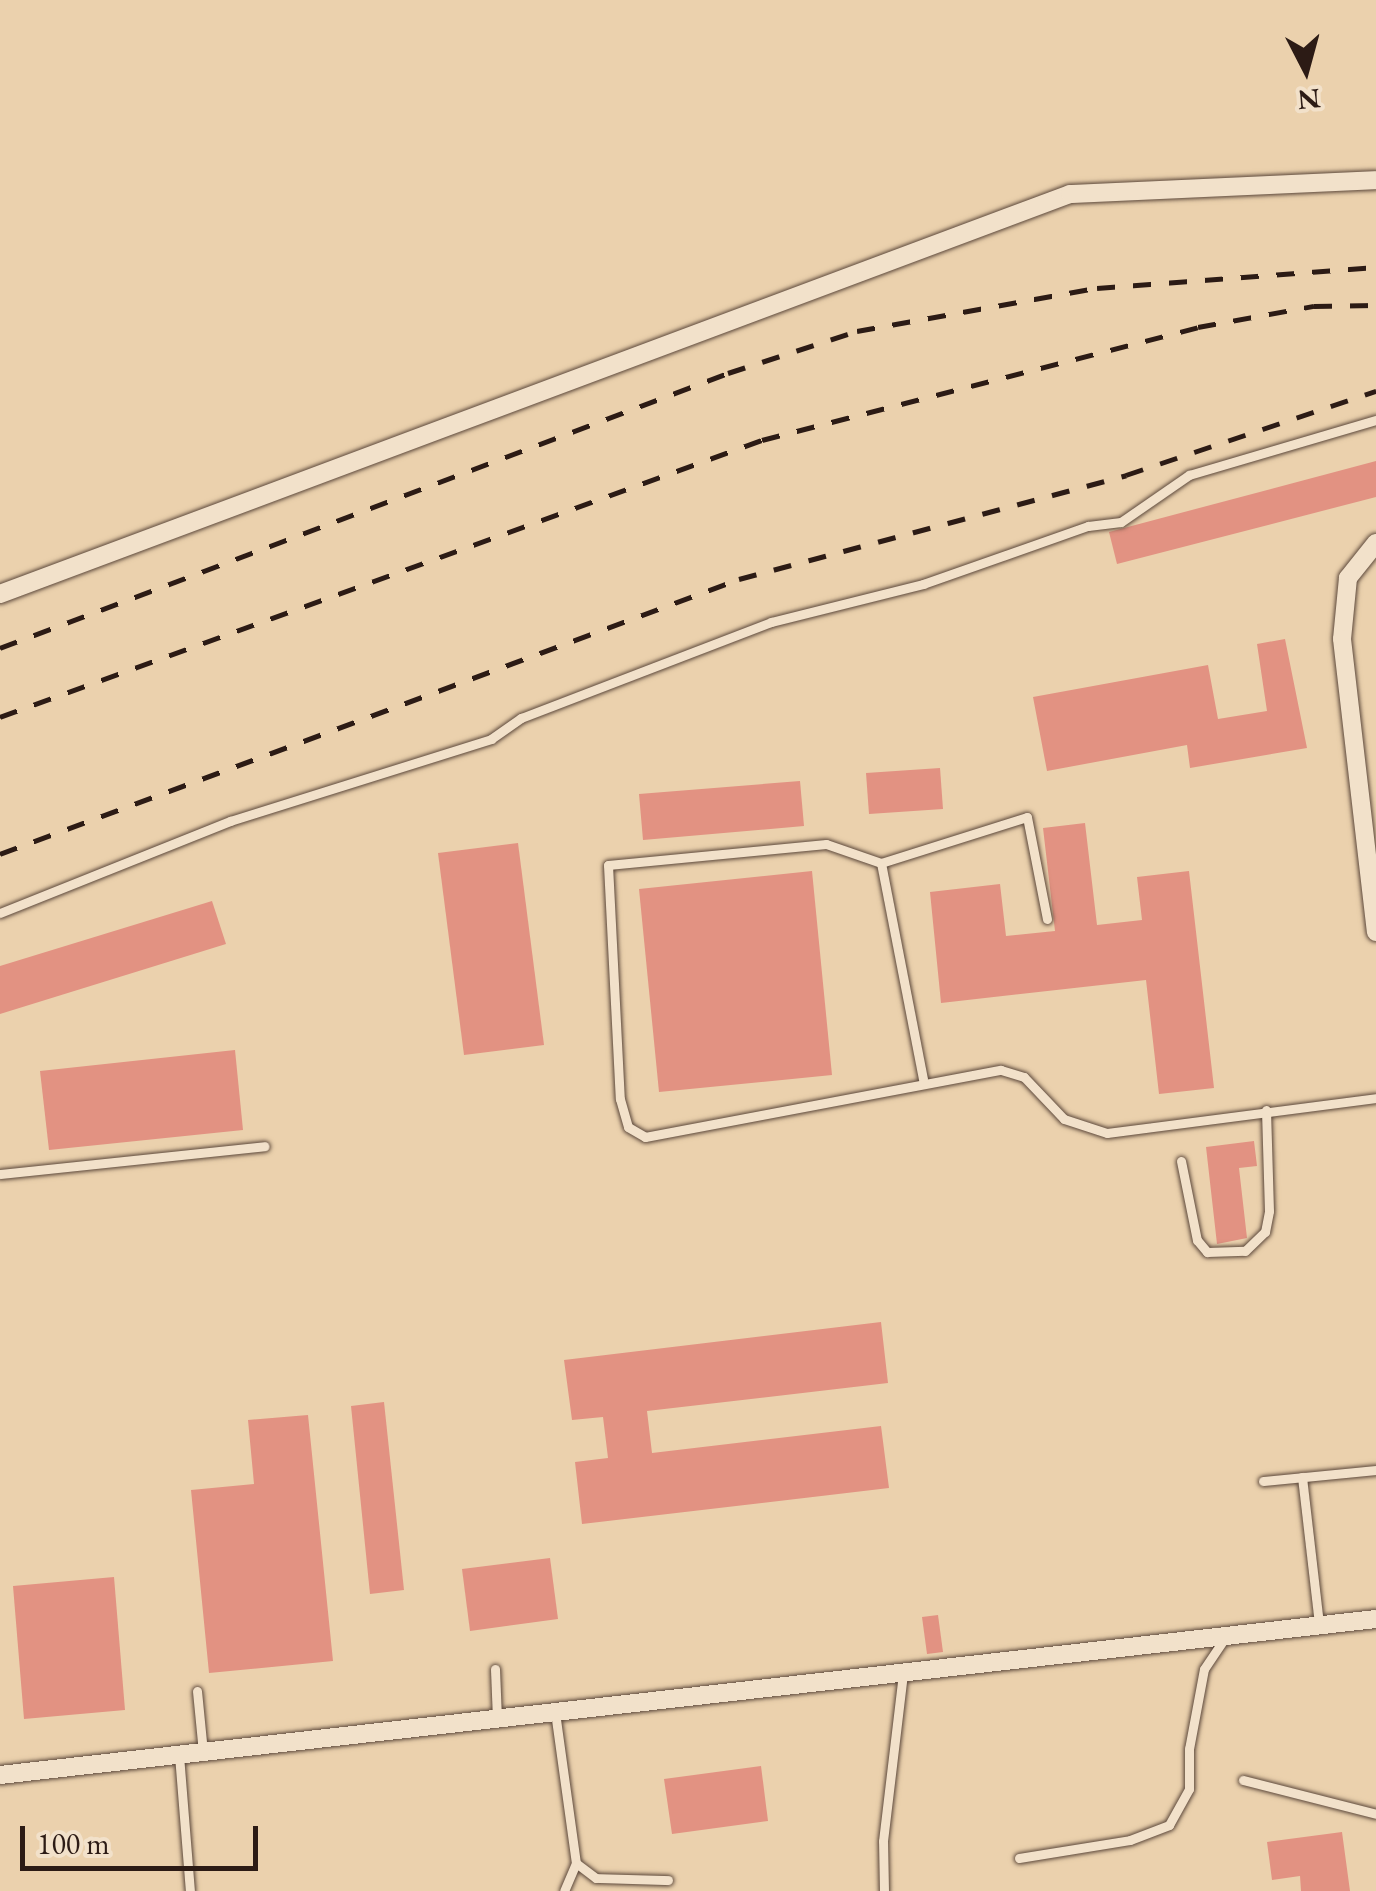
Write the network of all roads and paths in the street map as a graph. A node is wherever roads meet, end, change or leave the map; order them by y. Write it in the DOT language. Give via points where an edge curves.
graph roads {
  1 [pos="1376,180"];
  2 [pos="1376,420"];
  3 [pos="1376,542"];
  4 [pos="0,594"];
  5 [pos="1369,828"];
  6 [pos="881,863"];
  7 [pos="0,913"];
  8 [pos="1047,919"];
  9 [pos="1376,932"];
  10 [pos="924,1079"];
  11 [pos="1376,1098"];
  12 [pos="1266,1110"];
  13 [pos="265,1146"];
  14 [pos="1181,1162"];
  15 [pos="0,1174"];
  16 [pos="1376,1470"];
  17 [pos="1302,1477"];
  18 [pos="1263,1481"];
  19 [pos="1376,1619"];
  20 [pos="1318,1626"];
  21 [pos="1226,1636"];
  22 [pos="494,1669"];
  23 [pos="903,1673"];
  24 [pos="196,1691"];
  25 [pos="555,1712"];
  26 [pos="497,1719"];
  27 [pos="203,1752"];
  28 [pos="179,1755"];
  29 [pos="0,1776"];
  30 [pos="1243,1780"];
  31 [pos="1376,1814"];
  32 [pos="1019,1858"];
  33 [pos="576,1863"];
  34 [pos="668,1880"];
  35 [pos="190,1891"];
  36 [pos="564,1891"];
  37 [pos="884,1891"];
  1 -- 4 [label="street" via="1070,194"];
  2 -- 7 [label="lane" via="1189,475 1122,522 1088,526 923,584 771,622 522,718 490,739 230,821"];
  3 -- 5 [label="street" via="1348,578 1343,609"];
  5 -- 9 [label="street"];
  6 -- 8 [label="lane" via="1027,817"];
  6 -- 10 [label="lane"];
  6 -- 10 [label="lane" via="826,844 608,865 620,1099 628,1128 644,1137"];
  10 -- 12 [label="lane" via="1001,1070 1024,1077 1064,1118 1107,1133"];
  11 -- 12 [label="lane"];
  12 -- 14 [label="lane" via="1269,1211 1264,1232 1245,1250 1207,1252 1196,1240"];
  13 -- 15 [label="lane"];
  16 -- 17 [label="lane"];
  17 -- 18 [label="lane"];
  17 -- 20 [label="lane"];
  19 -- 20 [label="street"];
  20 -- 21 [label="street"];
  21 -- 23 [label="street"];
  21 -- 32 [label="lane" via="1204,1669 1189,1789 1169,1824 1130,1840"];
  22 -- 26 [label="lane"];
  23 -- 25 [label="street"];
  23 -- 37 [label="lane" via="883,1841"];
  24 -- 27 [label="lane"];
  25 -- 26 [label="street"];
  25 -- 33 [label="lane"];
  26 -- 27 [label="street"];
  27 -- 28 [label="street"];
  28 -- 29 [label="street"];
  28 -- 35 [label="lane"];
  30 -- 31 [label="lane"];
  33 -- 34 [label="lane" via="596,1878"];
  33 -- 36 [label="lane"];
}
